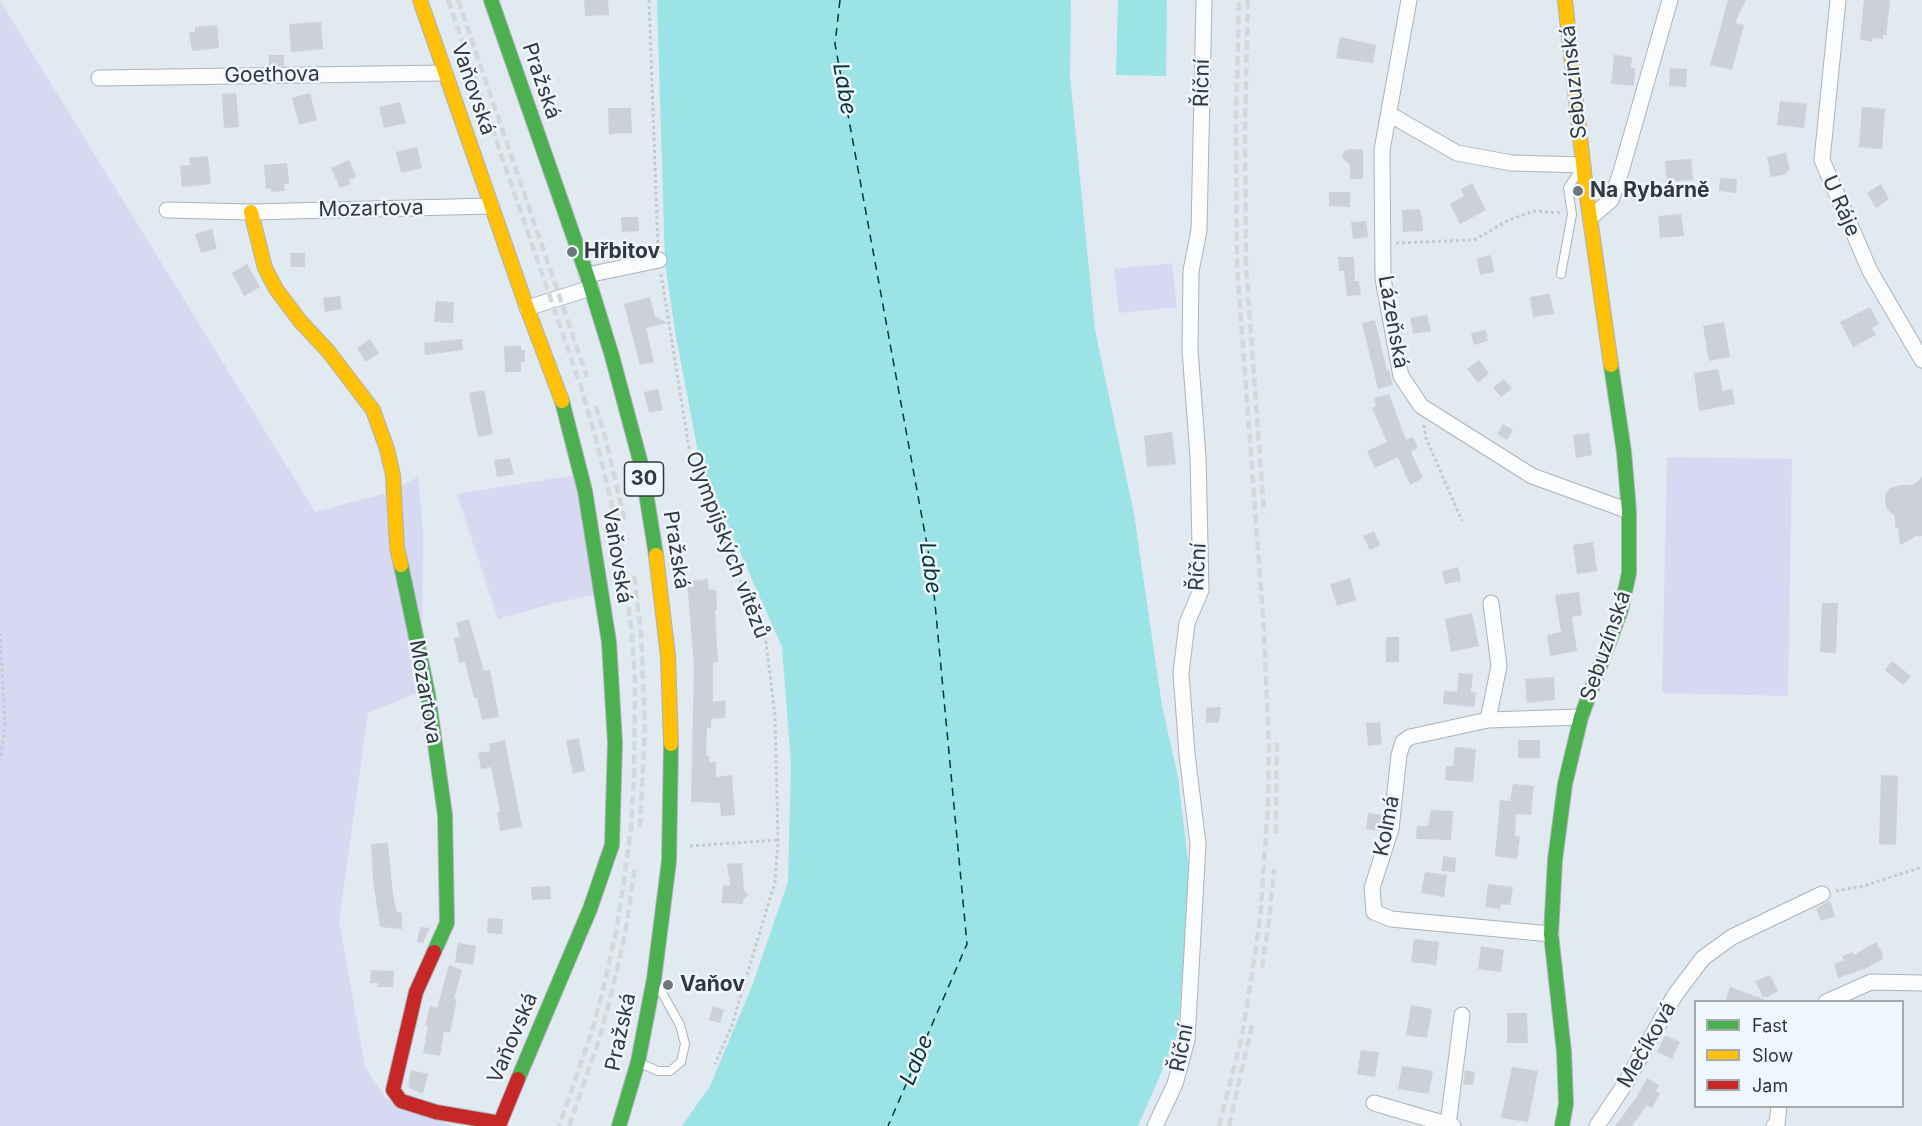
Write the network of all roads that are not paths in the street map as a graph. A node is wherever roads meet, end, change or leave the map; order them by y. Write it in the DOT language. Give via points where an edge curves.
graph roads {
  1 [pos="420,0"];
  2 [pos="491,0"];
  3 [pos="1204,0"];
  4 [pos="1409,0"];
  5 [pos="1565,0"];
  6 [pos="1670,0"];
  7 [pos="1839,0"];
  8 [pos="445,73"];
  9 [pos="99,78"];
  10 [pos="1389,114"];
  11 [pos="1583,165"];
  12 [pos="491,206"];
  13 [pos="167,210"];
  14 [pos="251,212"];
  15 [pos="1591,217"];
  16 [pos="659,260"];
  17 [pos="1561,274"];
  18 [pos="589,281"];
  19 [pos="527,308"];
  20 [pos="1922,360"];
  21 [pos="1629,511"];
  22 [pos="1491,603"];
  23 [pos="1581,717"];
  24 [pos="1488,720"];
  25 [pos="1822,894"];
  26 [pos="1551,934"];
  27 [pos="654,980"];
  28 [pos="1922,983"];
  29 [pos="1830,1000"];
  30 [pos="1462,1015"];
  31 [pos="638,1062"];
  32 [pos="1374,1102"];
  33 [pos="1779,1108"];
  34 [pos="500,1123"];
  35 [pos="1451,1125"];
  36 [pos="619,1126"];
  37 [pos="1155,1126"];
  38 [pos="1562,1126"];
  39 [pos="1598,1126"];
  40 [pos="1774,1126"];
  1 -- 8 [label="main road, Vaňovská"];
  2 -- 18 [label="main road, Pražská / 30"];
  3 -- 37 [label="street, Říční" via="1200,230 1191,271 1190,350 1198,457 1201,590 1187,623 1181,673 1198,844 1187,1040 1175,1084"];
  4 -- 10 [label="street, Lázeňská"];
  5 -- 11 [label="main road, Sebuzínská"];
  6 -- 15 [label="street" via="1611,200"];
  7 -- 20 [label="street, U Ráje" via="1822,160 1870,272"];
  8 -- 9 [label="street, Goethova"];
  8 -- 12 [label="main road, Vaňovská"];
  10 -- 11 [label="street, Sebuzínská" via="1457,153 1512,163"];
  10 -- 21 [label="street, Lázeňská" via="1382,150 1383,279 1401,376 1421,406 1532,476"];
  11 -- 15 [label="main road, Sebuzínská"];
  11 -- 17 [label="lane" via="1568,188 1572,214"];
  12 -- 14 [label="street, Mozartova"];
  12 -- 19 [label="main road, Vaňovská"];
  13 -- 14 [label="street, Mozartova"];
  14 -- 34 [label="main road, Mozartova" via="265,268 276,289 373,410 393,475 397,548 428,694 445,815 447,923 416,992 393,1090 400,1101 436,1112"];
  15 -- 21 [label="main road, Sebuzínská"];
  16 -- 18 [label="street"];
  18 -- 19 [label="street"];
  18 -- 27 [label="main road, Pražská / 30" via="642,468 669,668 670,848"];
  19 -- 34 [label="main road, Vaňovská" via="565,410 585,491 609,642 615,792 612,845 590,909"];
  21 -- 23 [label="main road, Sebuzínská" via="1629,573 1622,610"];
  22 -- 24 [label="street" via="1499,666"];
  23 -- 24 [label="street, Kolmá"];
  23 -- 26 [label="main road, Sebuzínská" via="1563,795"];
  24 -- 26 [label="street, Kolmá" via="1410,737 1403,742 1390,828 1372,888 1374,912 1391,919"];
  25 -- 39 [label="street, Mečíková" via="1732,937 1703,958 1675,995"];
  26 -- 38 [label="main road, Sebuzínská" via="1564,1052 1566,1104"];
  27 -- 31 [label="main road, Pražská / 30"];
  27 -- 31 [label="lane" via="680,1025 685,1044 681,1062 670,1071 658,1071"];
  28 -- 29 [label="street" via="1871,982"];
  30 -- 35 [label="street"];
  31 -- 36 [label="main road, Pražská / 30"];
  32 -- 35 [label="street"];
  33 -- 40 [label="street"];
}
